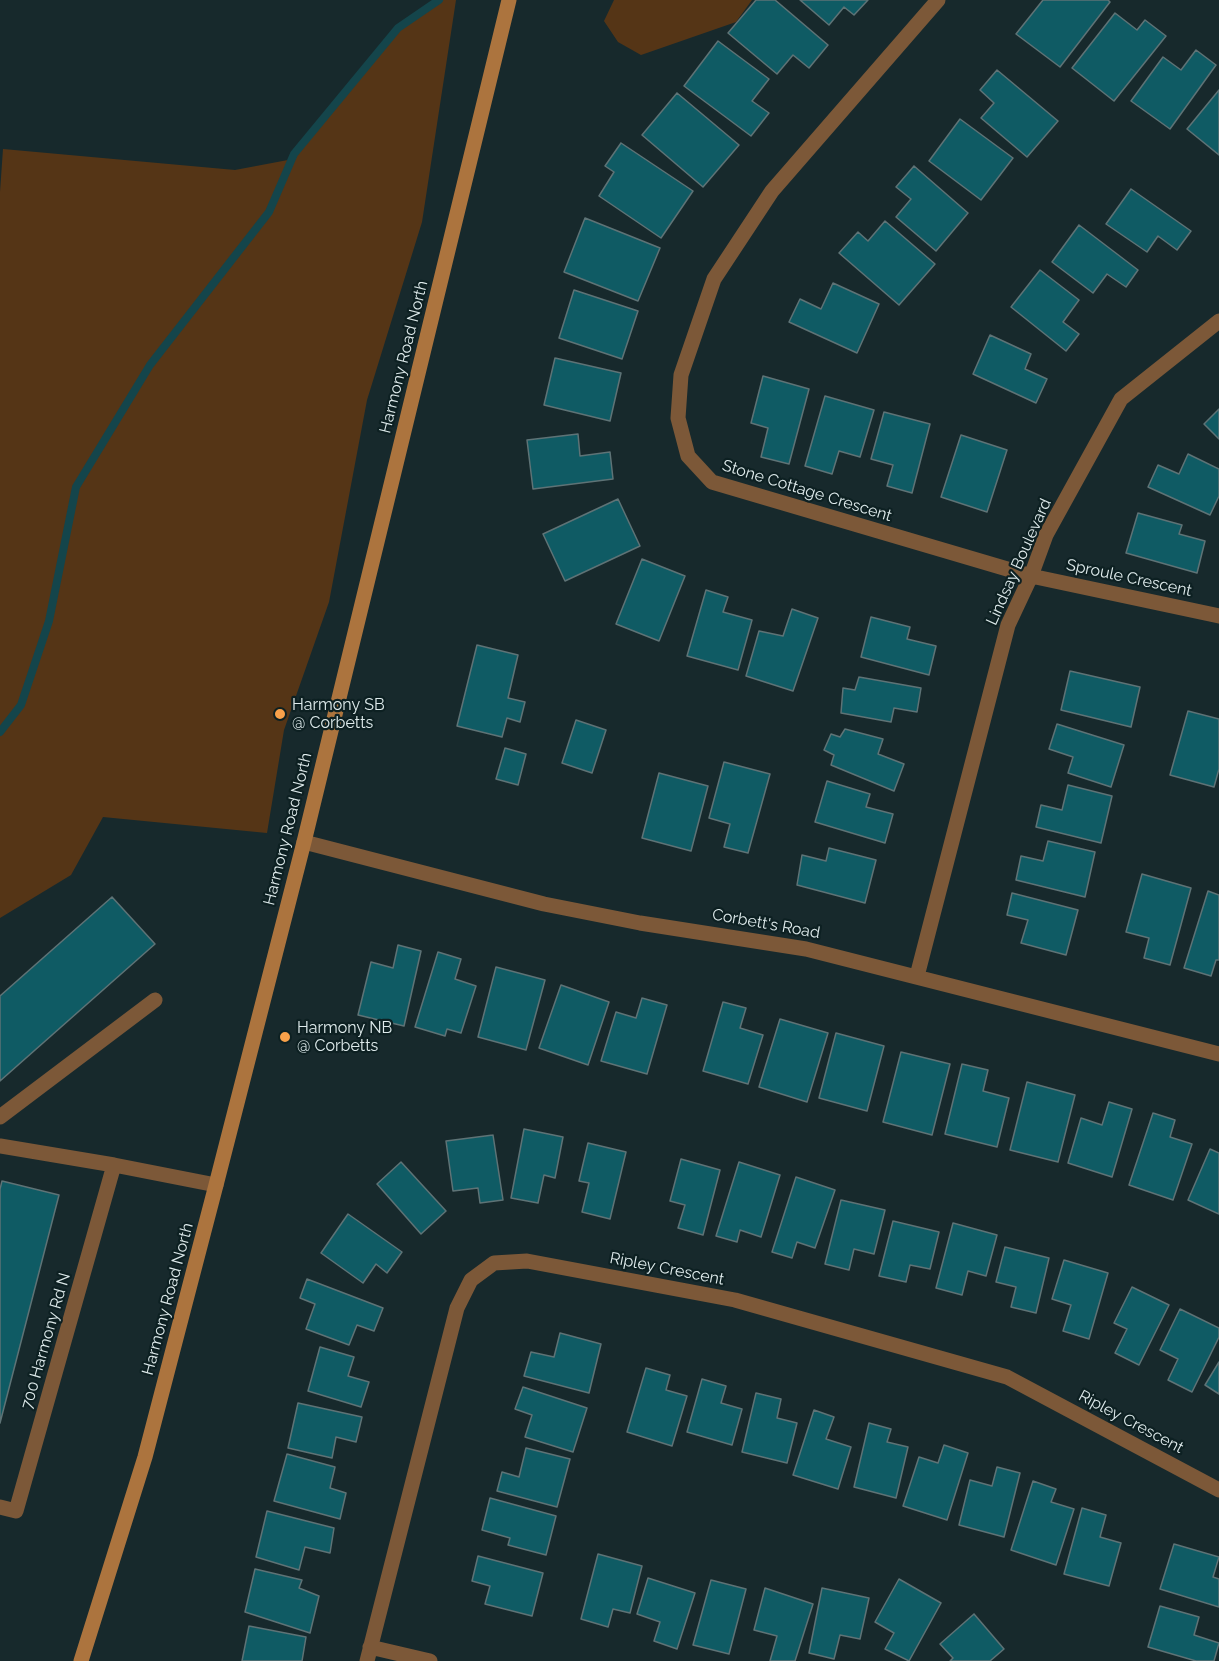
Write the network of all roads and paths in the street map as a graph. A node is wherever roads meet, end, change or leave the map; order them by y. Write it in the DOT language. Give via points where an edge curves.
graph roads {
  1 [pos="509,0"];
  2 [pos="938,0"];
  3 [pos="1219,321"];
  4 [pos="1031,576"];
  5 [pos="1219,616"];
  6 [pos="304,842"];
  7 [pos="917,976"];
  8 [pos="155,1000"];
  9 [pos="1219,1054"];
  10 [pos="0,1117"];
  11 [pos="0,1146"];
  12 [pos="114,1165"];
  13 [pos="216,1185"];
  14 [pos="1219,1490"];
  15 [pos="0,1507"];
  16 [pos="369,1654"];
  17 [pos="81,1661"];
  18 [pos="430,1661"];
  1 -- 6 [label="main road, Harmony Road North"];
  2 -- 4 [label="street, Stone Cottage Crescent" via="772,191 714,279 681,375 678,418 688,456 712,482"];
  3 -- 4 [label="street, Lindsay Boulevard" via="1121,399 1046,535"];
  4 -- 5 [label="street, Sproule Crescent"];
  4 -- 7 [label="street, Lindsay Boulevard" via="1008,625"];
  6 -- 7 [label="street, Corbett's Road" via="544,904 806,949"];
  6 -- 13 [label="main road, Harmony Road North"];
  7 -- 9 [label="street, Corbett's Road"];
  8 -- 10 [label="street"];
  11 -- 12 [label="street"];
  12 -- 13 [label="street"];
  12 -- 15 [label="street, 700 Harmony Rd N" via="16,1511"];
  13 -- 17 [label="main road, Harmony Road North" via="145,1457"];
  14 -- 16 [label="street, Ripley Crescent" via="1007,1377 735,1300 527,1261 494,1263 471,1280 457,1308"];
  16 -- 18 [label="street"];
}
